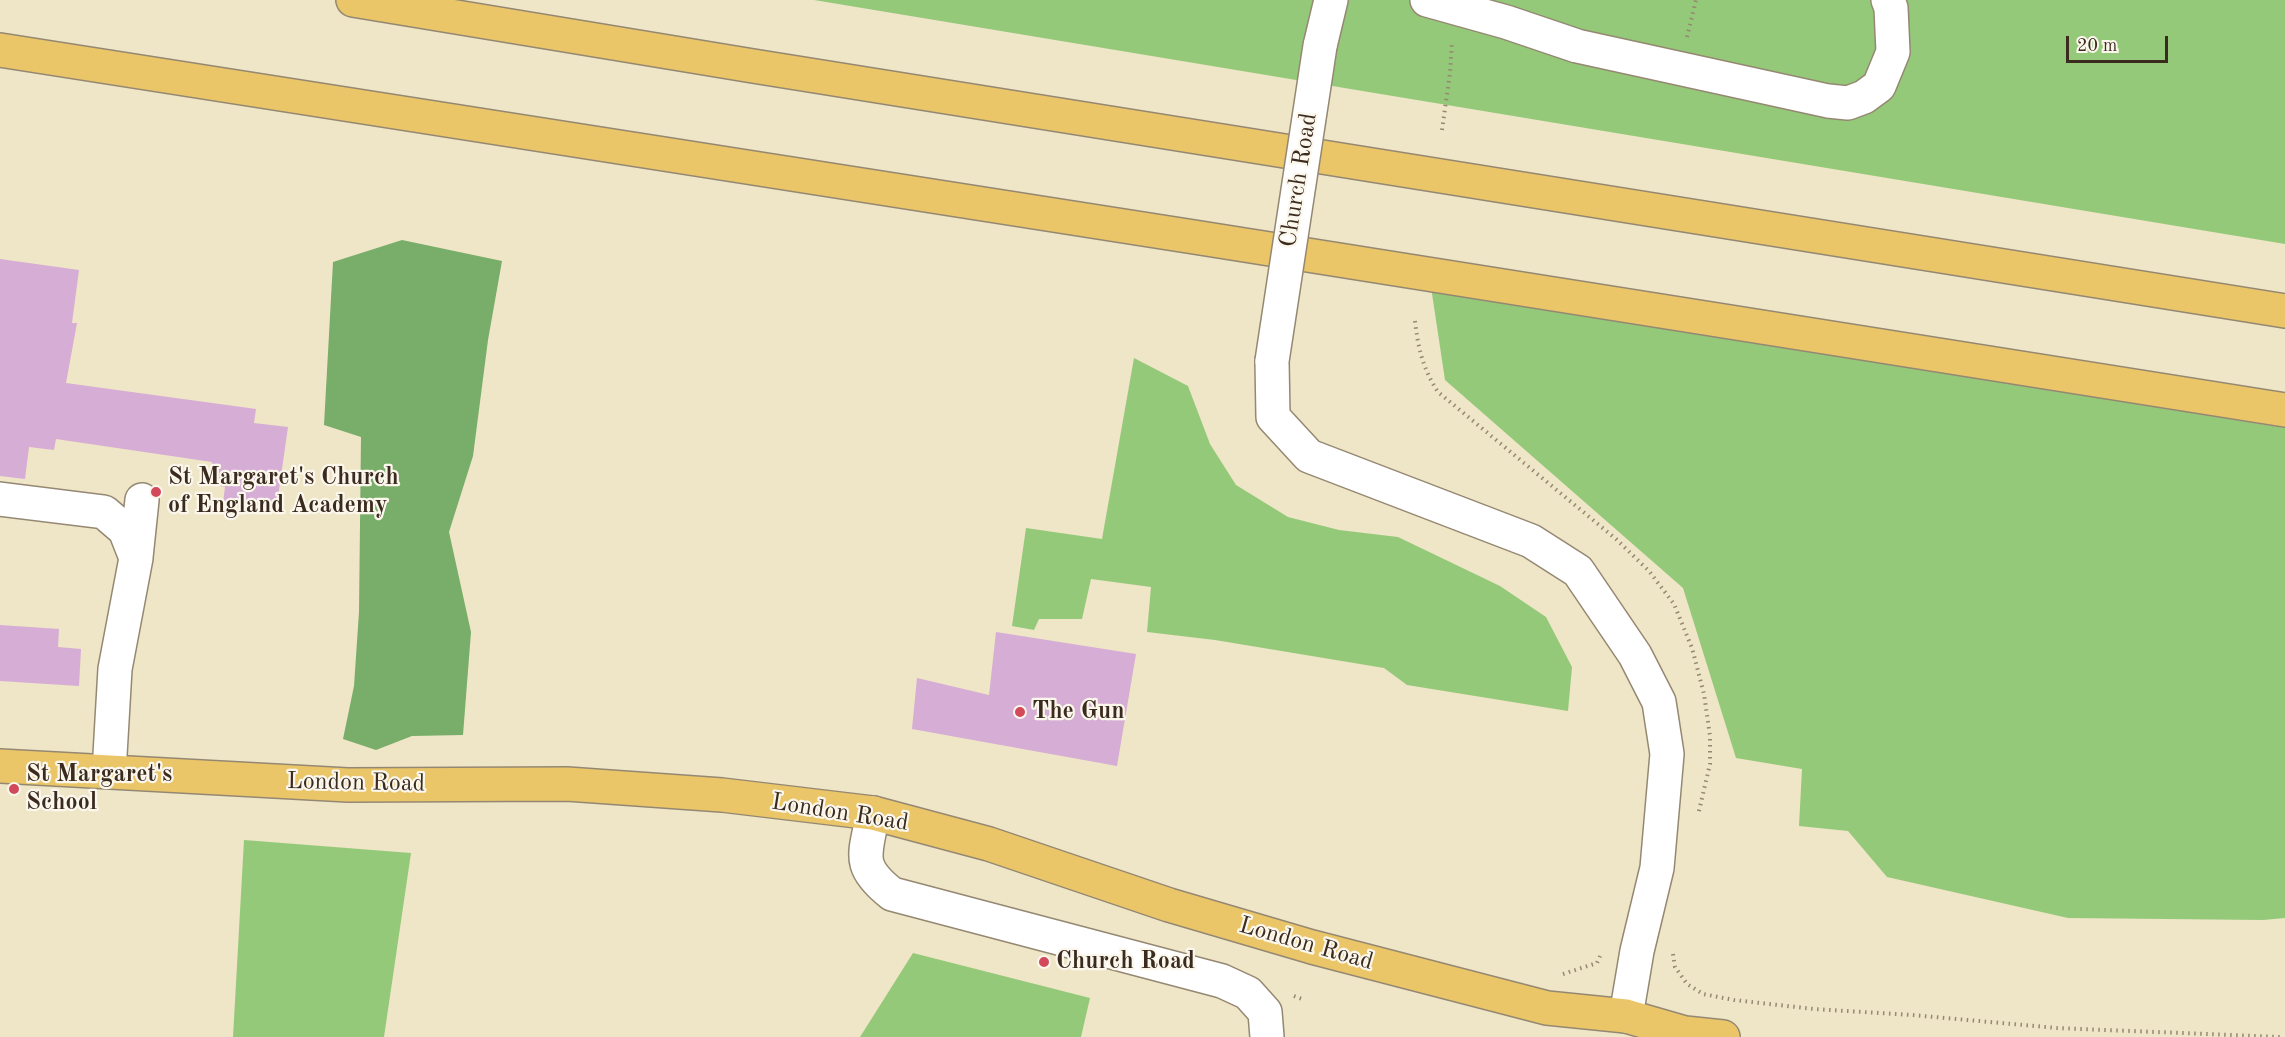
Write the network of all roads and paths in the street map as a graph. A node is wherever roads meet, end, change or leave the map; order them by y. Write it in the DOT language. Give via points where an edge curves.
graph roads {
  1 [pos="353,0"];
  2 [pos="1331,0"];
  3 [pos="1888,0"];
  4 [pos="1442,4"];
  5 [pos="0,50"];
  6 [pos="1442,130"];
  7 [pos="2285,311"];
  8 [pos="2285,410"];
  9 [pos="0,499"];
  10 [pos="142,500"];
  11 [pos="136,558"];
  12 [pos="0,766"];
  13 [pos="109,772"];
  14 [pos="873,813"];
  15 [pos="1675,967"];
  16 [pos="1626,1016"];
  17 [pos="1267,1037"];
  18 [pos="1723,1037"];
  19 [pos="2281,1037"];
  1 -- 7 [label="main road"];
  2 -- 16 [label="street, Church Road, bridge" via="1306,130 1272,361 1273,417 1309,456 1531,541 1578,571 1635,655 1659,702 1667,754 1657,868"];
  3 -- 4 [label="street" via="1893,52 1879,86 1848,103 1577,46"];
  4 -- 6 [label="path"];
  5 -- 8 [label="main road"];
  9 -- 11 [label="street" via="104,512 125,530"];
  10 -- 11 [label="street"];
  11 -- 13 [label="street" via="115,669"];
  12 -- 13 [label="main road, London Road"];
  13 -- 14 [label="main road, London Road" via="348,785 567,784 722,795"];
  14 -- 16 [label="main road, London Road" via="989,844 1312,947 1547,1008"];
  14 -- 17 [label="street" via="866,865 875,880 892,894 1222,981 1248,993 1265,1012"];
  15 -- 19 [label="path" via="1687,984 1703,994 1734,1000 2057,1028"];
  16 -- 18 [label="main road, London Road" via="1685,1033"];
}
